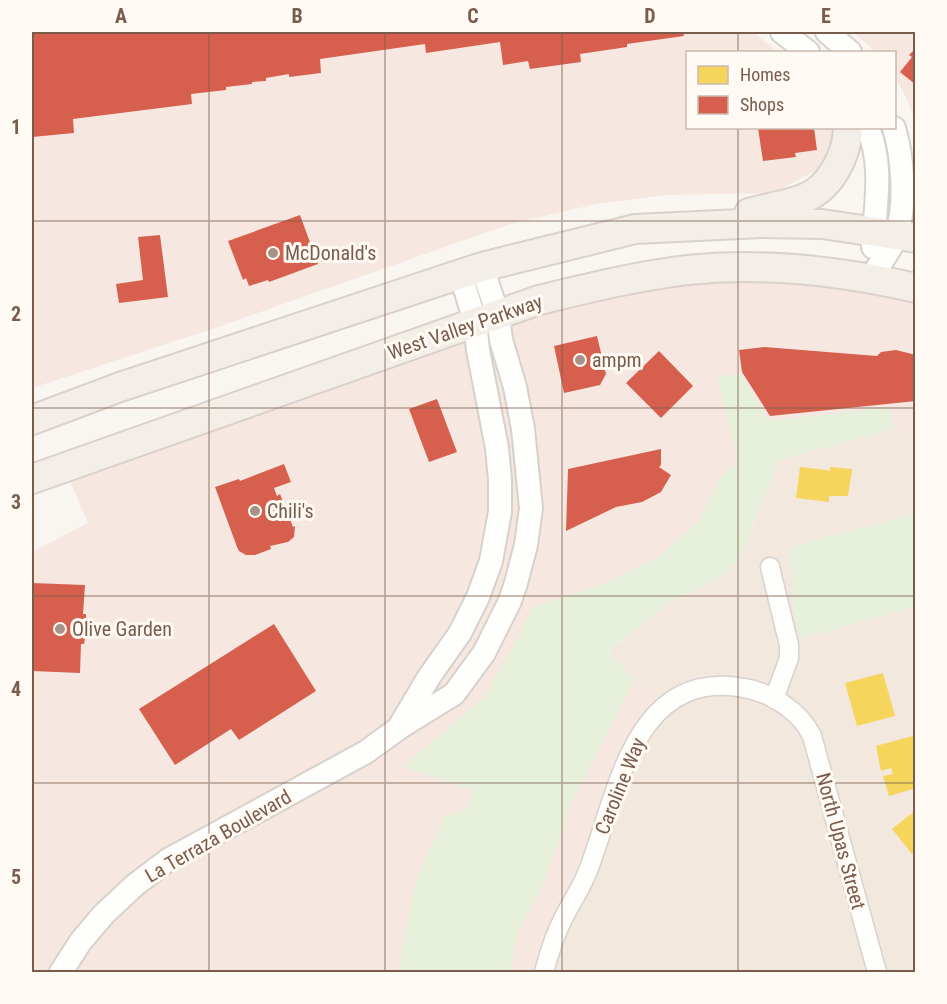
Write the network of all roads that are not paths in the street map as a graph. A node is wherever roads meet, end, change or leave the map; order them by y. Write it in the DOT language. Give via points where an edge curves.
graph roads {
  1 [pos="783,32"];
  2 [pos="827,32"];
  3 [pos="807,51"];
  4 [pos="848,51"];
  5 [pos="848,129"];
  6 [pos="868,129"];
  7 [pos="894,129"];
  8 [pos="704,225"];
  9 [pos="895,234"];
  10 [pos="472,271"];
  11 [pos="871,278"];
  12 [pos="915,288"];
  13 [pos="487,319"];
  14 [pos="32,420"];
  15 [pos="32,480"];
  16 [pos="771,567"];
  17 [pos="774,699"];
  18 [pos="796,714"];
  19 [pos="399,728"];
  20 [pos="61,972"];
  21 [pos="544,972"];
  22 [pos="877,972"];
  1 -- 3 [label="street"];
  2 -- 4 [label="street"];
  5 -- 8 [label="main road" via="840,162 813,194"];
  6 -- 9 [label="street"];
  7 -- 9 [label="street" via="903,194"];
  8 -- 9 [label="main road" via="822,224"];
  8 -- 10 [label="main road" via="635,229"];
  9 -- 11 [label="street"];
  10 -- 13 [label="street, La Terraza Boulevard"];
  10 -- 14 [label="main road" via="120,387"];
  11 -- 12 [label="main road, West Valley Parkway"];
  11 -- 13 [label="main road, West Valley Parkway" via="759,266 687,270 622,280 539,300"];
  13 -- 15 [label="main road, West Valley Parkway"];
  13 -- 19 [label="street, La Terraza Boulevard" via="478,350 500,480 500,512 491,561 460,633"];
  13 -- 19 [label="street, La Terraza Boulevard" via="501,340 523,429 530,517 521,565 493,636 464,682 454,694"];
  16 -- 17 [label="street" via="789,645 789,658"];
  17 -- 18 [label="street, Caroline Way"];
  17 -- 21 [label="street, Caroline Way" via="730,685 708,686 687,691 663,706 643,729 626,762 589,870 563,919"];
  18 -- 22 [label="street, North Upas Street" via="812,736"];
  19 -- 20 [label="street, La Terraza Boulevard" via="366,752 168,860 104,914"];
}
